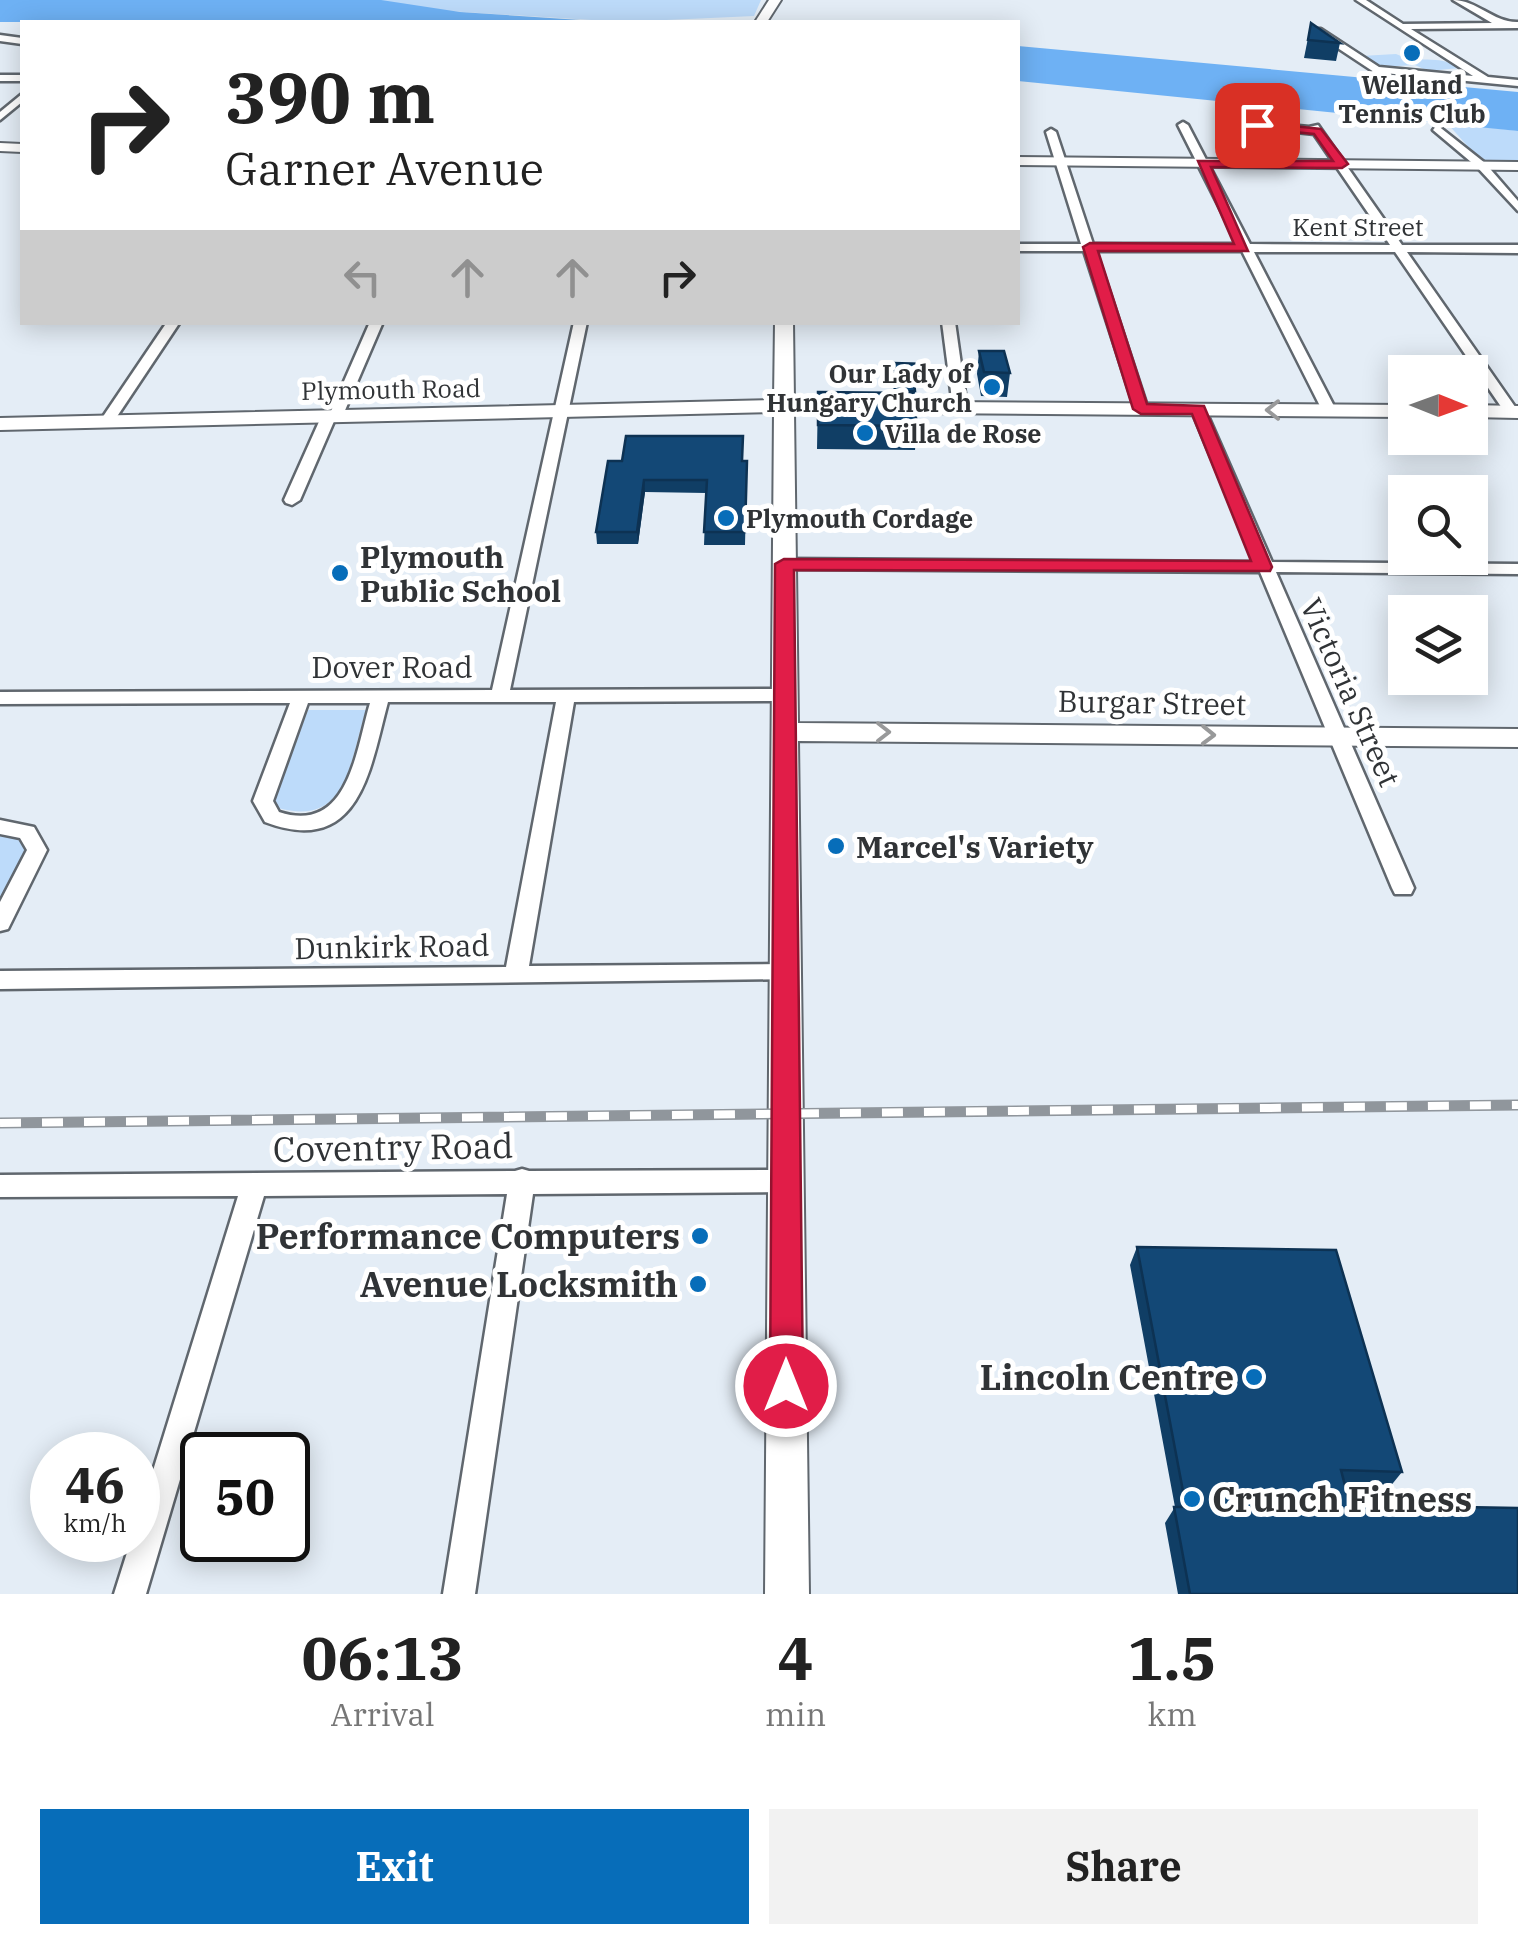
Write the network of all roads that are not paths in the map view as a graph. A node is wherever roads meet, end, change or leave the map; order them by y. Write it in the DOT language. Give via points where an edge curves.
graph roads {
  1 [pos="1360,0"];
  2 [pos="1457,0"];
  3 [pos="1502,25"];
  4 [pos="1518,25"];
  5 [pos="1312,26"];
  6 [pos="1402,26"];
  7 [pos="1518,34"];
  8 [pos="1488,81"];
  9 [pos="1518,83"];
  10 [pos="20,99"];
  11 [pos="0,117"];
  12 [pos="1183,125"];
  13 [pos="1257,125"];
  14 [pos="1436,128"];
  15 [pos="1050,132"];
  16 [pos="1020,161"];
  17 [pos="1063,162"];
  18 [pos="1203,163"];
  19 [pos="1342,164"];
  20 [pos="1481,165"];
  21 [pos="1518,166"];
  22 [pos="1518,208"];
  23 [pos="1020,247"];
  24 [pos="1090,247"];
  25 [pos="1243,248"];
  26 [pos="1398,248"];
  27 [pos="1518,248"];
  28 [pos="172,325"];
  29 [pos="377,325"];
  30 [pos="581,325"];
  31 [pos="784,325"];
  32 [pos="948,325"];
  33 [pos="784,406"];
  34 [pos="960,407"];
  35 [pos="562,409"];
  36 [pos="1141,409"];
  37 [pos="1198,409"];
  38 [pos="1329,410"];
  39 [pos="1388,411"];
  40 [pos="1488,411"];
  41 [pos="1514,412"];
  42 [pos="332,415"];
  43 [pos="107,421"];
  44 [pos="0,424"];
  45 [pos="292,500"];
  46 [pos="784,564"];
  47 [pos="1263,567"];
  48 [pos="1518,569"];
  49 [pos="784,695"];
  50 [pos="301,696"];
  51 [pos="381,696"];
  52 [pos="500,696"];
  53 [pos="566,696"];
  54 [pos="0,698"];
  55 [pos="786,732"];
  56 [pos="1338,736"];
  57 [pos="1518,738"];
  58 [pos="0,827"];
  59 [pos="1403,888"];
  60 [pos="0,922"];
  61 [pos="784,973"];
  62 [pos="516,975"];
  63 [pos="0,980"];
  64 [pos="522,1180"];
  65 [pos="786,1181"];
  66 [pos="255,1183"];
  67 [pos="0,1186"];
  68 [pos="130,1594"];
  69 [pos="460,1594"];
  70 [pos="787,1594"];
  1 -- 6 [label="street"];
  2 -- 3 [label="street"];
  3 -- 4 [label="street"];
  3 -- 6 [label="street"];
  3 -- 7 [label="street"];
  5 -- 8 [label="street" via="1372,69"];
  6 -- 8 [label="street"];
  8 -- 9 [label="street"];
  10 -- 11 [label="street"];
  12 -- 18 [label="street"];
  13 -- 19 [label="street" via="1316,129"];
  14 -- 20 [label="street"];
  15 -- 17 [label="street"];
  16 -- 17 [label="main road"];
  17 -- 18 [label="main road"];
  17 -- 24 [label="street"];
  18 -- 19 [label="main road"];
  18 -- 25 [label="street"];
  19 -- 20 [label="main road"];
  19 -- 26 [label="street"];
  20 -- 21 [label="main road"];
  20 -- 22 [label="street"];
  23 -- 24 [label="street, Kent Street"];
  24 -- 25 [label="street, Kent Street"];
  24 -- 36 [label="street"];
  25 -- 26 [label="street, Kent Street"];
  25 -- 38 [label="street"];
  26 -- 27 [label="street, Kent Street"];
  26 -- 41 [label="street"];
  28 -- 43 [label="street"];
  29 -- 42 [label="street"];
  30 -- 35 [label="street"];
  31 -- 33 [label="main road"];
  32 -- 34 [label="street"];
  33 -- 34 [label="main road, Plymouth Road"];
  33 -- 35 [label="main road, Plymouth Road"];
  33 -- 46 [label="main road"];
  34 -- 36 [label="main road, Plymouth Road"];
  35 -- 42 [label="main road, Plymouth Road"];
  35 -- 52 [label="street"];
  36 -- 37 [label="main road, Plymouth Road"];
  38 -- 37 [label="main road, Plymouth Road, one-way"];
  37 -- 47 [label="street, Victoria Street"];
  38 -- 39 [label="main road, Plymouth Road"];
  40 -- 41 [label="main road"];
  42 -- 43 [label="main road, Plymouth Road"];
  42 -- 45 [label="street"];
  43 -- 44 [label="main road, Plymouth Road"];
  46 -- 47 [label="street"];
  46 -- 49 [label="main road"];
  47 -- 48 [label="street"];
  47 -- 56 [label="street, Victoria Street"];
  49 -- 53 [label="street, Dover Road"];
  49 -- 55 [label="main road"];
  50 -- 51 [label="street, Dover Road"];
  50 -- 51 [label="street" via="262,801 275,818 299,824 326,817 349,800"];
  50 -- 54 [label="street, Dover Road"];
  51 -- 52 [label="street, Dover Road"];
  52 -- 53 [label="street, Dover Road"];
  53 -- 62 [label="street"];
  55 -- 56 [label="main road, Burgar Street, one-way"];
  55 -- 61 [label="main road"];
  56 -- 57 [label="main road, Burgar Street"];
  56 -- 59 [label="street, Victoria Street"];
  58 -- 60 [label="street" via="27,832 37,850"];
  61 -- 62 [label="street, Dunkirk Road"];
  61 -- 65 [label="main road"];
  62 -- 63 [label="street, Dunkirk Road"];
  64 -- 65 [label="street, Coventry Road"];
  64 -- 66 [label="street, Coventry Road"];
  64 -- 69 [label="street"];
  65 -- 70 [label="main road"];
  66 -- 67 [label="street, Coventry Road"];
  66 -- 68 [label="street"];
}
